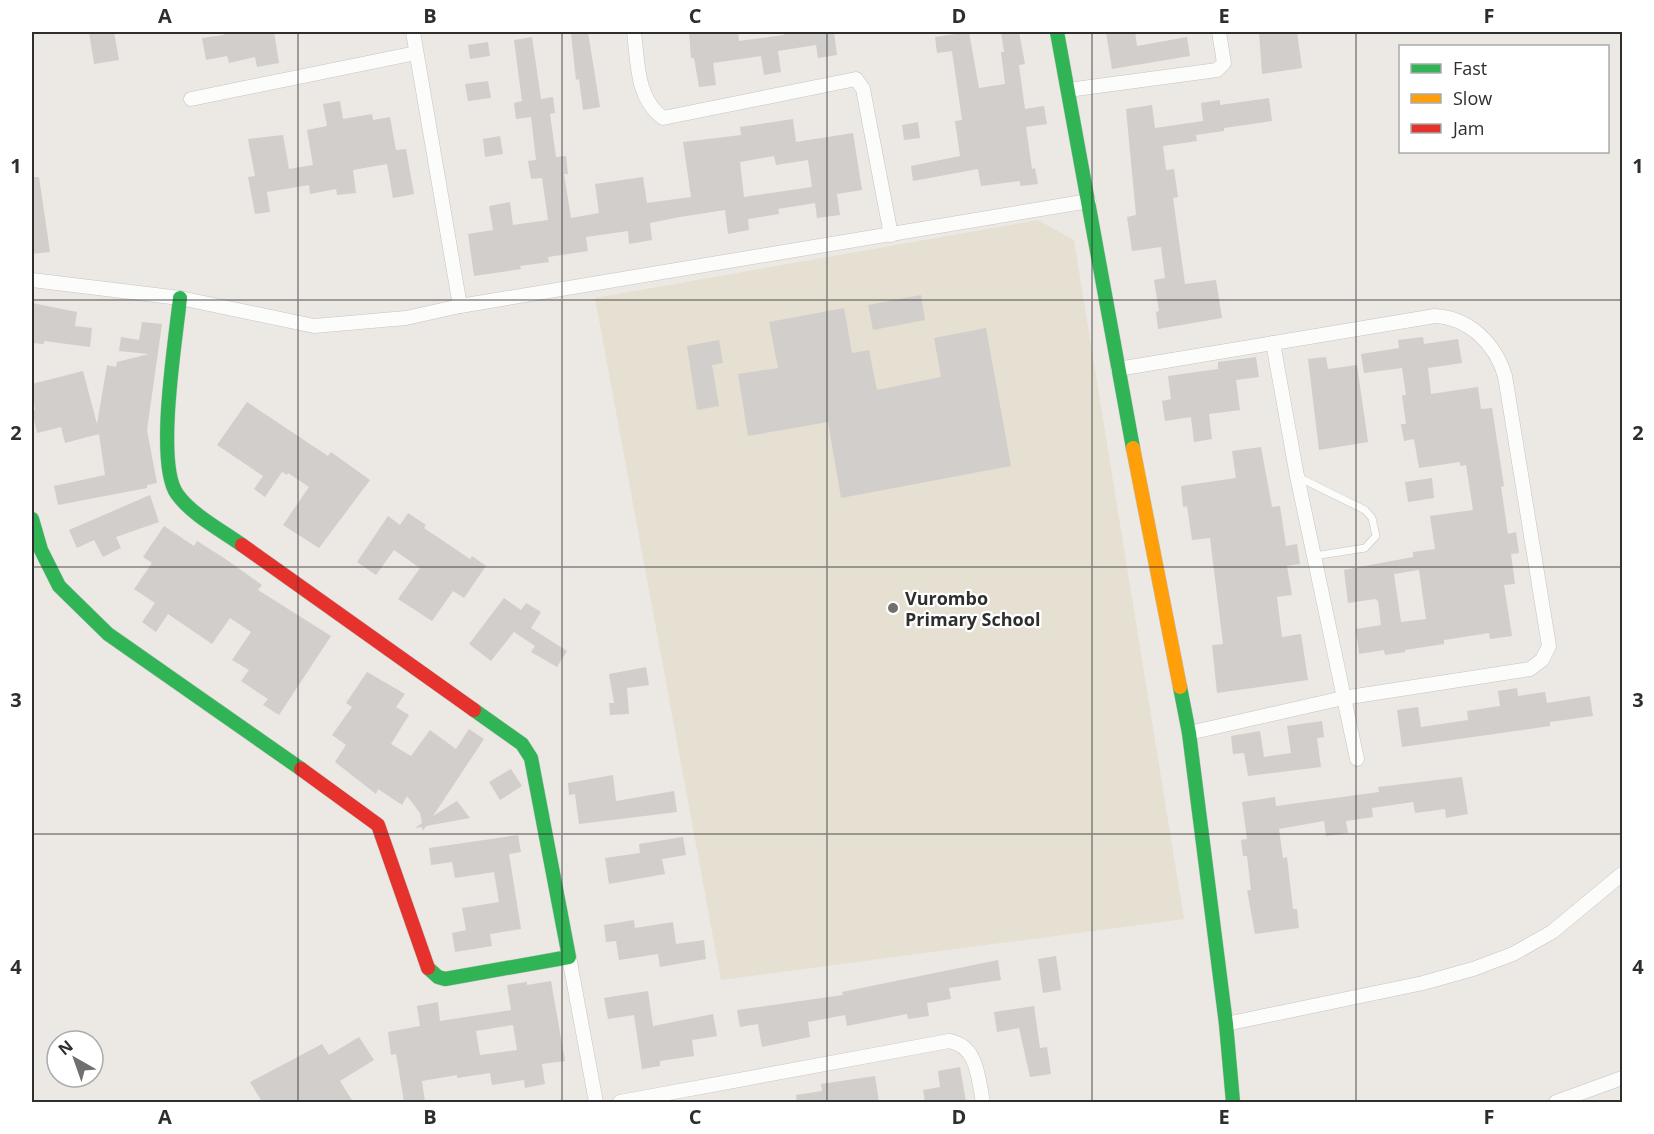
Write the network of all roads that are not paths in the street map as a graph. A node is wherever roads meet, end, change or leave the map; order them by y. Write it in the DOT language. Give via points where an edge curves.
graph roads {
  1 [pos="413,32"];
  2 [pos="634,32"];
  3 [pos="1058,32"];
  4 [pos="1219,32"];
  5 [pos="416,53"];
  6 [pos="1068,90"];
  7 [pos="191,99"];
  8 [pos="1089,201"];
  9 [pos="891,235"];
  10 [pos="32,280"];
  11 [pos="180,298"];
  12 [pos="460,306"];
  13 [pos="1273,343"];
  14 [pos="1118,369"];
  15 [pos="1297,476"];
  16 [pos="32,519"];
  17 [pos="1314,556"];
  18 [pos="1343,698"];
  19 [pos="1189,733"];
  20 [pos="1357,759"];
  21 [pos="1622,875"];
  22 [pos="569,957"];
  23 [pos="1226,1024"];
  24 [pos="1623,1077"];
  25 [pos="596,1102"];
  26 [pos="620,1102"];
  27 [pos="983,1102"];
  28 [pos="1233,1102"];
  29 [pos="1556,1102"];
  1 -- 5 [label="street"];
  2 -- 9 [label="street" via="643,93 651,109 663,118 856,79 863,89"];
  3 -- 6 [label="street"];
  4 -- 6 [label="street" via="1224,63 1217,70"];
  5 -- 7 [label="street"];
  5 -- 12 [label="street"];
  6 -- 8 [label="street"];
  8 -- 9 [label="street"];
  8 -- 14 [label="street"];
  9 -- 12 [label="street"];
  10 -- 11 [label="street"];
  11 -- 12 [label="street" via="314,326 406,318"];
  11 -- 22 [label="street" via="168,417 169,475 176,493 189,507 522,744 531,758"];
  13 -- 14 [label="street"];
  13 -- 15 [label="street"];
  13 -- 18 [label="street" via="1435,316 1451,317 1473,328 1501,363 1504,376 1548,646 1546,654 1530,669"];
  14 -- 19 [label="street"];
  15 -- 17 [label="street"];
  15 -- 17 [label="lane" via="1365,510 1372,518 1376,536 1365,548"];
  16 -- 22 [label="street" via="41,550 59,586 108,634 378,825 425,965 431,972 445,979"];
  17 -- 18 [label="street"];
  18 -- 19 [label="street"];
  18 -- 20 [label="street"];
  19 -- 23 [label="street"];
  21 -- 23 [label="street" via="1552,932 1513,954 1423,983"];
  22 -- 25 [label="street"];
  23 -- 28 [label="street"];
  24 -- 29 [label="street"];
  26 -- 27 [label="street" via="949,1041 961,1043 976,1063"];
}
